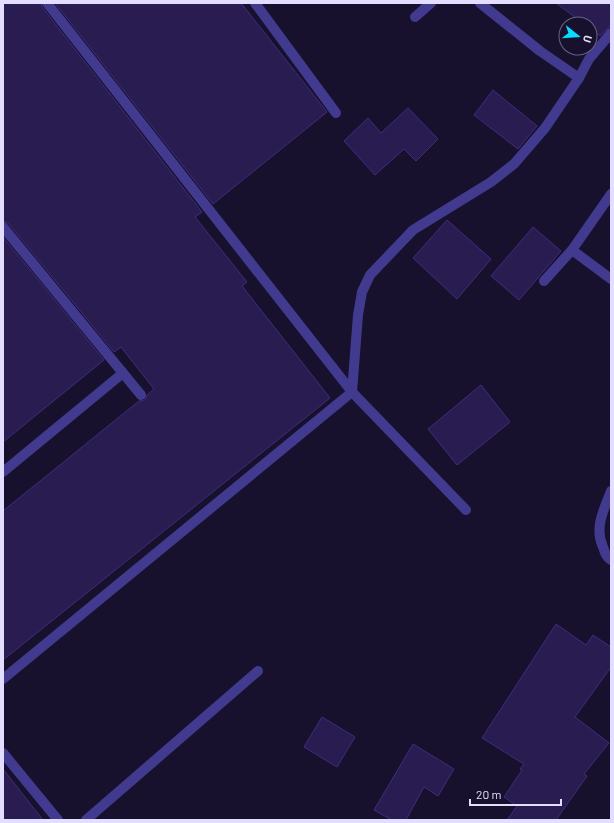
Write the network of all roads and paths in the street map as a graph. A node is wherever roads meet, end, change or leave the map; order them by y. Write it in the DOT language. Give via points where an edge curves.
graph roads {
  1 [pos="47,3"];
  2 [pos="255,3"];
  3 [pos="431,3"];
  4 [pos="480,3"];
  5 [pos="415,17"];
  6 [pos="611,32"];
  7 [pos="579,78"];
  8 [pos="336,113"];
  9 [pos="611,194"];
  10 [pos="3,227"];
  11 [pos="572,250"];
  12 [pos="611,279"];
  13 [pos="544,281"];
  14 [pos="123,373"];
  15 [pos="352,392"];
  16 [pos="141,395"];
  17 [pos="3,472"];
  18 [pos="611,491"];
  19 [pos="466,510"];
  20 [pos="611,560"];
  21 [pos="258,671"];
  22 [pos="3,679"];
  23 [pos="3,753"];
  24 [pos="58,820"];
  25 [pos="86,820"];
  1 -- 15 [label="street"];
  2 -- 8 [label="street"];
  3 -- 5 [label="street"];
  4 -- 7 [label="street" via="540,51"];
  6 -- 7 [label="street" via="589,59"];
  7 -- 15 [label="street" via="544,128 514,164 491,182 413,230 370,275 362,292 358,315"];
  9 -- 11 [label="street"];
  10 -- 14 [label="street"];
  11 -- 12 [label="street"];
  11 -- 13 [label="street"];
  14 -- 16 [label="street"];
  14 -- 17 [label="street"];
  15 -- 19 [label="street"];
  15 -- 22 [label="street"];
  18 -- 20 [label="street" via="598,529 599,540"];
  21 -- 25 [label="street"];
  23 -- 24 [label="street"];
}
